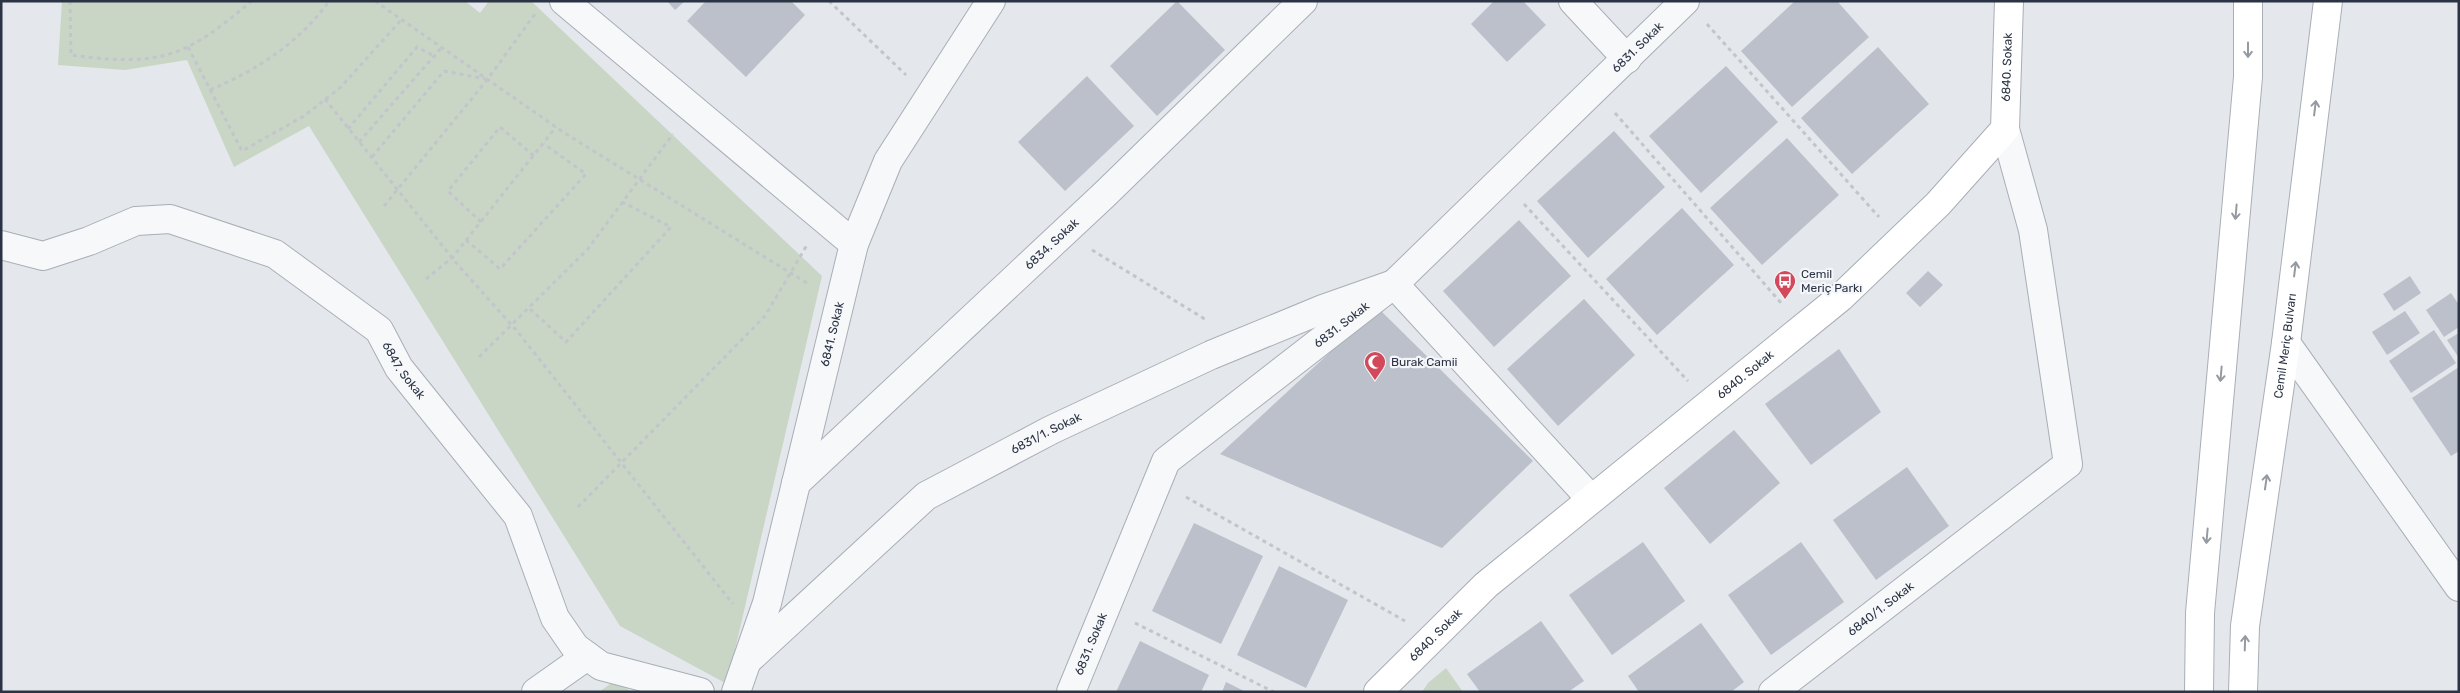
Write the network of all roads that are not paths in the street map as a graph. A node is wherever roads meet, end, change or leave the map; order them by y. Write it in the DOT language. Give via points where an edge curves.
graph roads {
  1 [pos="990,1"];
  2 [pos="1303,1"];
  3 [pos="1573,1"];
  4 [pos="1685,1"];
  5 [pos="2009,1"];
  6 [pos="2248,1"];
  7 [pos="2328,1"];
  8 [pos="551,5"];
  9 [pos="1627,59"];
  10 [pos="2005,129"];
  11 [pos="854,244"];
  12 [pos="1,245"];
  13 [pos="1394,284"];
  14 [pos="2286,344"];
  15 [pos="796,483"];
  16 [pos="1591,499"];
  17 [pos="2459,587"];
  18 [pos="751,649"];
  19 [pos="587,656"];
  20 [pos="536,692"];
  21 [pos="700,692"];
  22 [pos="736,692"];
  23 [pos="1071,692"];
  24 [pos="1378,692"];
  25 [pos="1773,692"];
  26 [pos="2199,692"];
  27 [pos="2243,692"];
  1 -- 11 [label="street, 6841. Sokak" via="888,161"];
  2 -- 15 [label="street, 6834. Sokak" via="1064,232"];
  3 -- 9 [label="street"];
  4 -- 9 [label="street, 6831. Sokak"];
  5 -- 10 [label="main road, 6840. Sokak"];
  6 -- 26 [label="main road, one-way" via="2248,78 2200,613"];
  14 -- 7 [label="main road, Cemil Meriç Bulvarı, one-way"];
  8 -- 11 [label="street" via="691,107"];
  9 -- 13 [label="street, 6831. Sokak"];
  10 -- 16 [label="main road, 6840. Sokak" via="1938,204 1841,297"];
  10 -- 25 [label="street, 6840/1. Sokak" via="2033,230 2068,464"];
  11 -- 15 [label="street, 6841. Sokak"];
  12 -- 19 [label="street, 6847. Sokak" via="43,256 136,221 170,219 275,254 379,330 399,368 518,516 555,618 575,647"];
  13 -- 16 [label="street"];
  13 -- 18 [label="street, 6831/1. Sokak" via="1243,342 1052,430 926,496"];
  13 -- 23 [label="street, 6831. Sokak" via="1166,461"];
  14 -- 17 [label="street"];
  27 -- 14 [label="main road, Cemil Meriç Bulvarı, one-way" via="2245,626"];
  15 -- 18 [label="street, 6841. Sokak"];
  16 -- 24 [label="main road, 6840. Sokak" via="1486,585"];
  18 -- 22 [label="street, 6841. Sokak"];
  19 -- 20 [label="street"];
  19 -- 21 [label="street, 6847. Sokak" via="601,666"];
}
